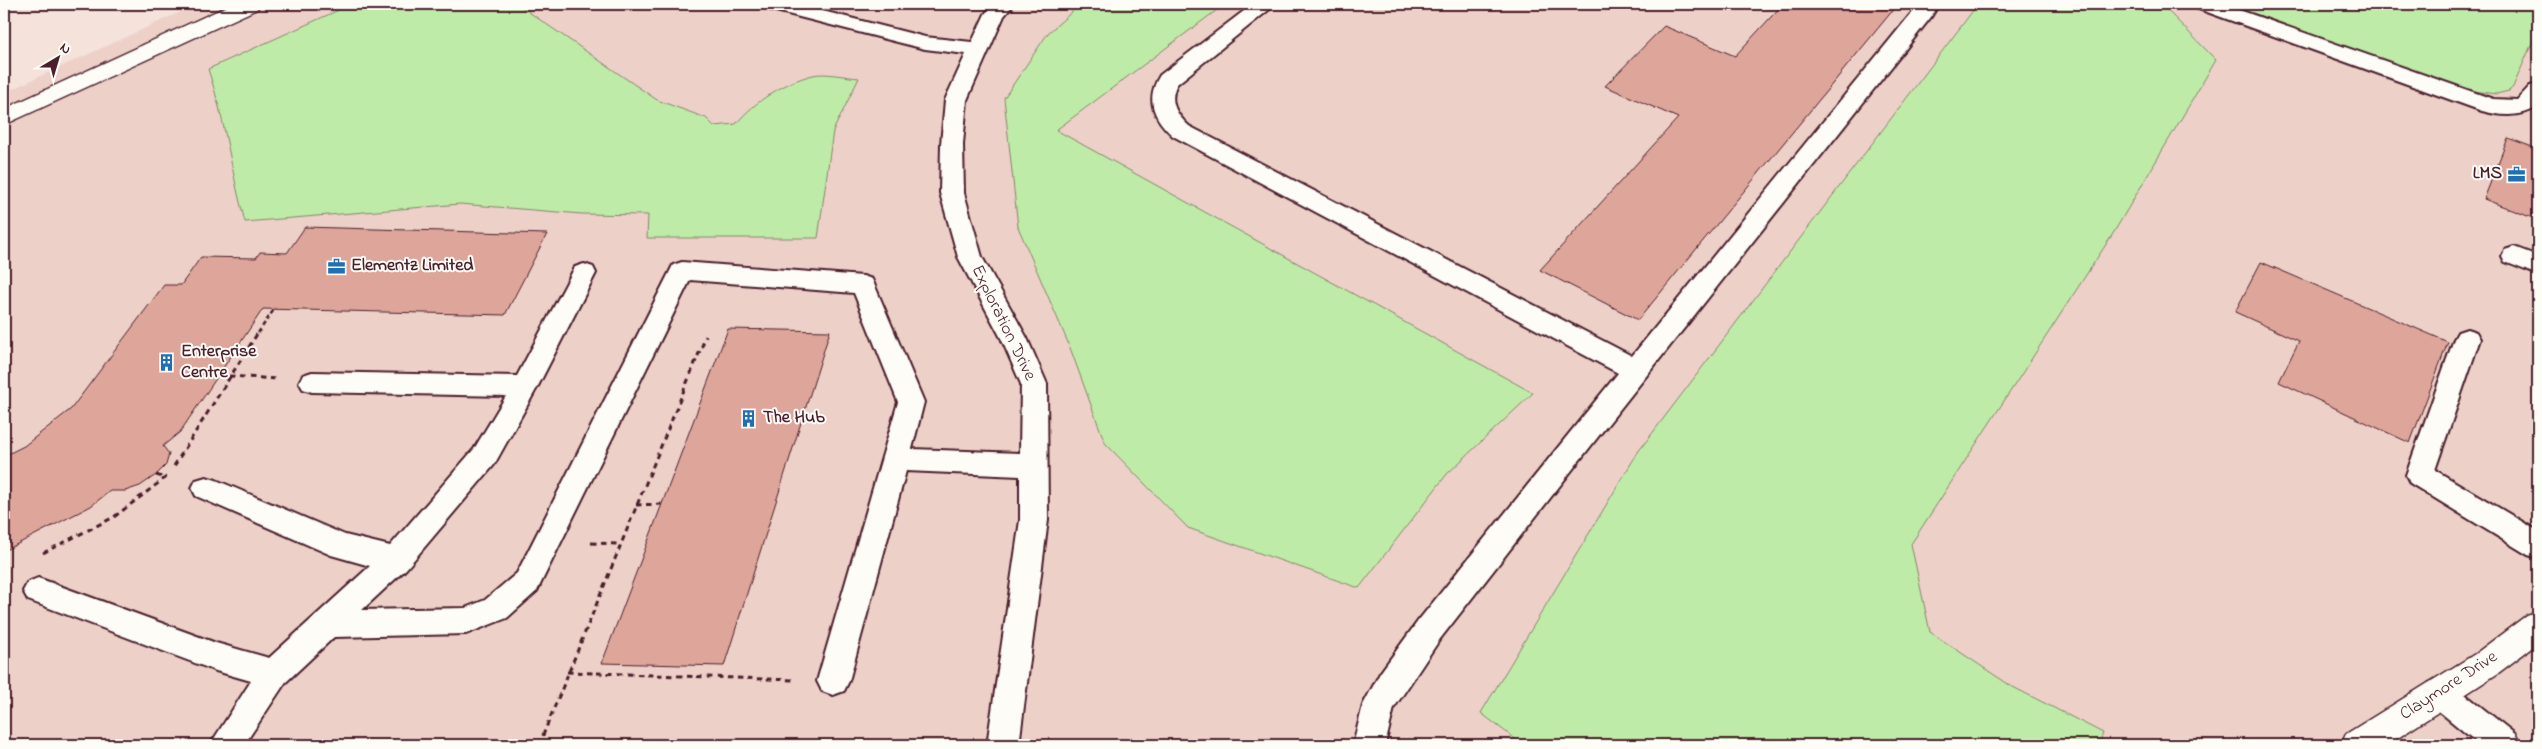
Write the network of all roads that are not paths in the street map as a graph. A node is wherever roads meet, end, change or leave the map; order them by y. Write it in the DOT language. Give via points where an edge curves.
graph roads {
  1 [pos="249,4"];
  2 [pos="1004,4"];
  3 [pos="1266,4"];
  4 [pos="1929,4"];
  5 [pos="2203,4"];
  6 [pos="775,5"];
  7 [pos="980,49"];
  8 [pos="2538,91"];
  9 [pos="4,118"];
  10 [pos="2514,256"];
  11 [pos="2538,266"];
  12 [pos="584,273"];
  13 [pos="2467,340"];
  14 [pos="1636,370"];
  15 [pos="312,382"];
  16 [pos="526,386"];
  17 [pos="895,459"];
  18 [pos="1034,465"];
  19 [pos="206,488"];
  20 [pos="2538,546"];
  21 [pos="396,560"];
  22 [pos="38,591"];
  23 [pos="328,624"];
  24 [pos="2538,625"];
  25 [pos="274,672"];
  26 [pos="832,681"];
  27 [pos="2440,693"];
  28 [pos="226,745"];
  29 [pos="1003,745"];
  30 [pos="1368,745"];
  31 [pos="2358,745"];
  32 [pos="2504,745"];
  1 -- 9 [label="street"];
  2 -- 7 [label="lane, Exploration Drive" via="995,14"];
  3 -- 14 [label="lane" via="1168,80 1160,100 1171,123"];
  4 -- 14 [label="lane"];
  5 -- 8 [label="lane" via="2490,106 2523,107 2531,103"];
  6 -- 7 [label="lane" via="925,42"];
  7 -- 18 [label="lane, Exploration Drive" via="956,100 952,193 970,257 1014,338 1034,384"];
  10 -- 11 [label="lane"];
  12 -- 16 [label="lane"];
  13 -- 20 [label="lane" via="2420,475"];
  14 -- 30 [label="lane" via="1429,630 1391,683 1379,705"];
  15 -- 16 [label="lane"];
  16 -- 21 [label="lane" via="484,457"];
  17 -- 18 [label="lane"];
  17 -- 23 [label="lane" via="911,402 863,285 682,271 527,582 496,610 466,621"];
  17 -- 26 [label="lane"];
  18 -- 29 [label="lane, Exploration Drive" via="1034,520"];
  19 -- 21 [label="lane" via="341,546"];
  21 -- 23 [label="lane"];
  22 -- 25 [label="lane" via="216,657"];
  23 -- 25 [label="lane"];
  24 -- 27 [label="street, Claymore Drive"];
  25 -- 28 [label="lane"];
  27 -- 31 [label="street, Claymore Drive"];
  27 -- 32 [label="lane"];
}
